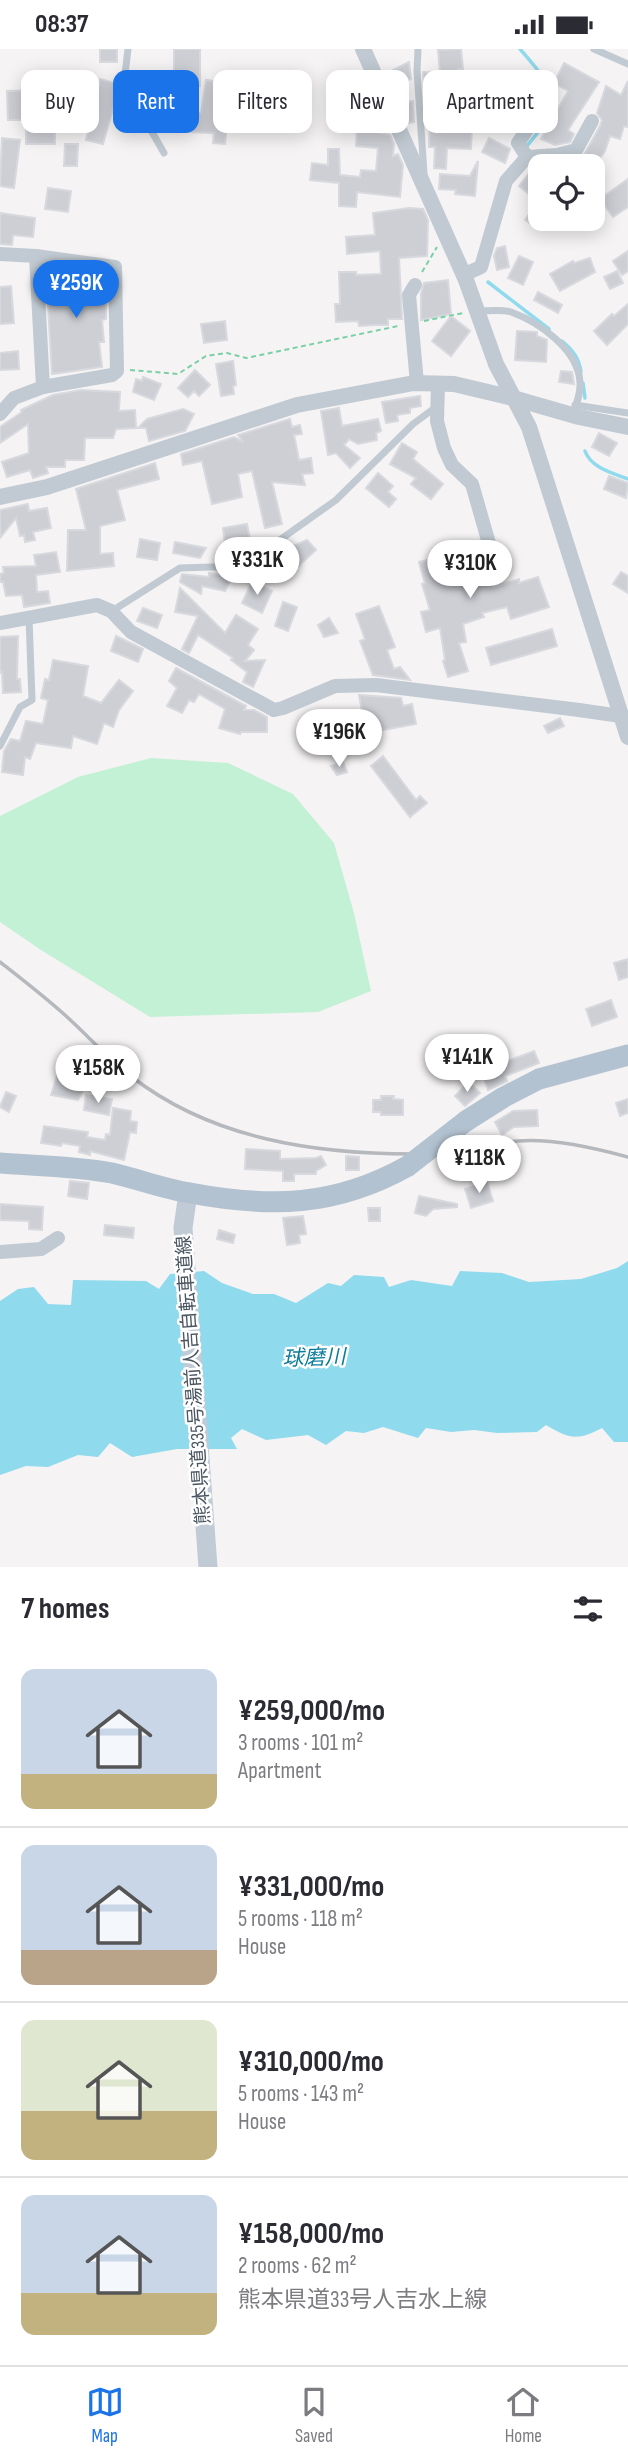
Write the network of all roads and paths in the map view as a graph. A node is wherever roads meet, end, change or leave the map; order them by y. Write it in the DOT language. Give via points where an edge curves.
graph roads {
  1 [pos="128,49"];
  2 [pos="363,49"];
  3 [pos="418,49"];
  4 [pos="594,49"];
  5 [pos="628,64"];
  6 [pos="420,117"];
  7 [pos="423,117"];
  8 [pos="592,121"];
  9 [pos="525,133"];
  10 [pos="164,153"];
  11 [pos="527,157"];
  12 [pos="426,191"];
  13 [pos="445,233"];
  14 [pos="0,254"];
  15 [pos="36,256"];
  16 [pos="463,275"];
  17 [pos="415,285"];
  18 [pos="478,311"];
  19 [pos="412,323"];
  20 [pos="117,371"];
  21 [pos="418,383"];
  22 [pos="438,384"];
  23 [pos="43,387"];
  24 [pos="513,398"];
  25 [pos="438,406"];
  26 [pos="574,410"];
  27 [pos="628,413"];
  28 [pos="0,414"];
  29 [pos="628,427"];
  30 [pos="0,497"];
  31 [pos="491,547"];
  32 [pos="111,611"];
  33 [pos="29,617"];
  34 [pos="0,622"];
  35 [pos="628,717"];
  36 [pos="628,737"];
  37 [pos="0,746"];
  38 [pos="628,1055"];
  39 [pos="0,1163"];
  40 [pos="188,1193"];
  41 [pos="58,1238"];
  42 [pos="0,1252"];
  43 [pos="208,1560"];
  1 -- 10 [label="lane" via="124,83"];
  2 -- 12 [label="street"];
  3 -- 6 [label="lane"];
  4 -- 5 [label="lane"];
  6 -- 7 [label="path"];
  6 -- 12 [label="lane"];
  8 -- 11 [label="street" via="576,150"];
  9 -- 11 [label="street" via="518,143"];
  11 -- 16 [label="street" via="506,181 481,267"];
  12 -- 13 [label="street"];
  13 -- 16 [label="street"];
  13 -- 17 [label="path"];
  14 -- 15 [label="street"];
  15 -- 20 [label="street" via="115,267"];
  15 -- 23 [label="street"];
  16 -- 18 [label="street"];
  17 -- 19 [label="street" via="410,295"];
  18 -- 19 [label="path"];
  18 -- 24 [label="street"];
  18 -- 26 [label="lane" via="509,311 559,342 580,382"];
  19 -- 20 [label="path" via="246,358 227,353 206,356 178,374"];
  19 -- 21 [label="street"];
  20 -- 23 [label="street"];
  21 -- 22 [label="street"];
  21 -- 30 [label="street" via="297,405 47,487"];
  22 -- 24 [label="street"];
  22 -- 25 [label="street"];
  23 -- 28 [label="street" via="14,398"];
  24 -- 26 [label="street"];
  24 -- 36 [label="street" via="530,427"];
  25 -- 31 [label="street" via="444,448 452,465 472,484"];
  25 -- 32 [label="lane" via="413,424 336,500 243,566 180,568"];
  26 -- 27 [label="lane"];
  26 -- 29 [label="street"];
  32 -- 33 [label="street" via="97,605"];
  32 -- 35 [label="street, bridge" via="131,632 274,710 346,684"];
  33 -- 34 [label="street"];
  33 -- 37 [label="lane" via="32,700 20,707"];
  38 -- 40 [label="main road, bridge" via="539,1079 466,1121 408,1166 352,1192 261,1203"];
  39 -- 40 [label="main road" via="112,1173"];
  40 -- 43 [label="main road, 熊本県道335号湯前人吉自転車道線" via="183,1228"];
  41 -- 42 [label="street" via="41,1249"];
}
